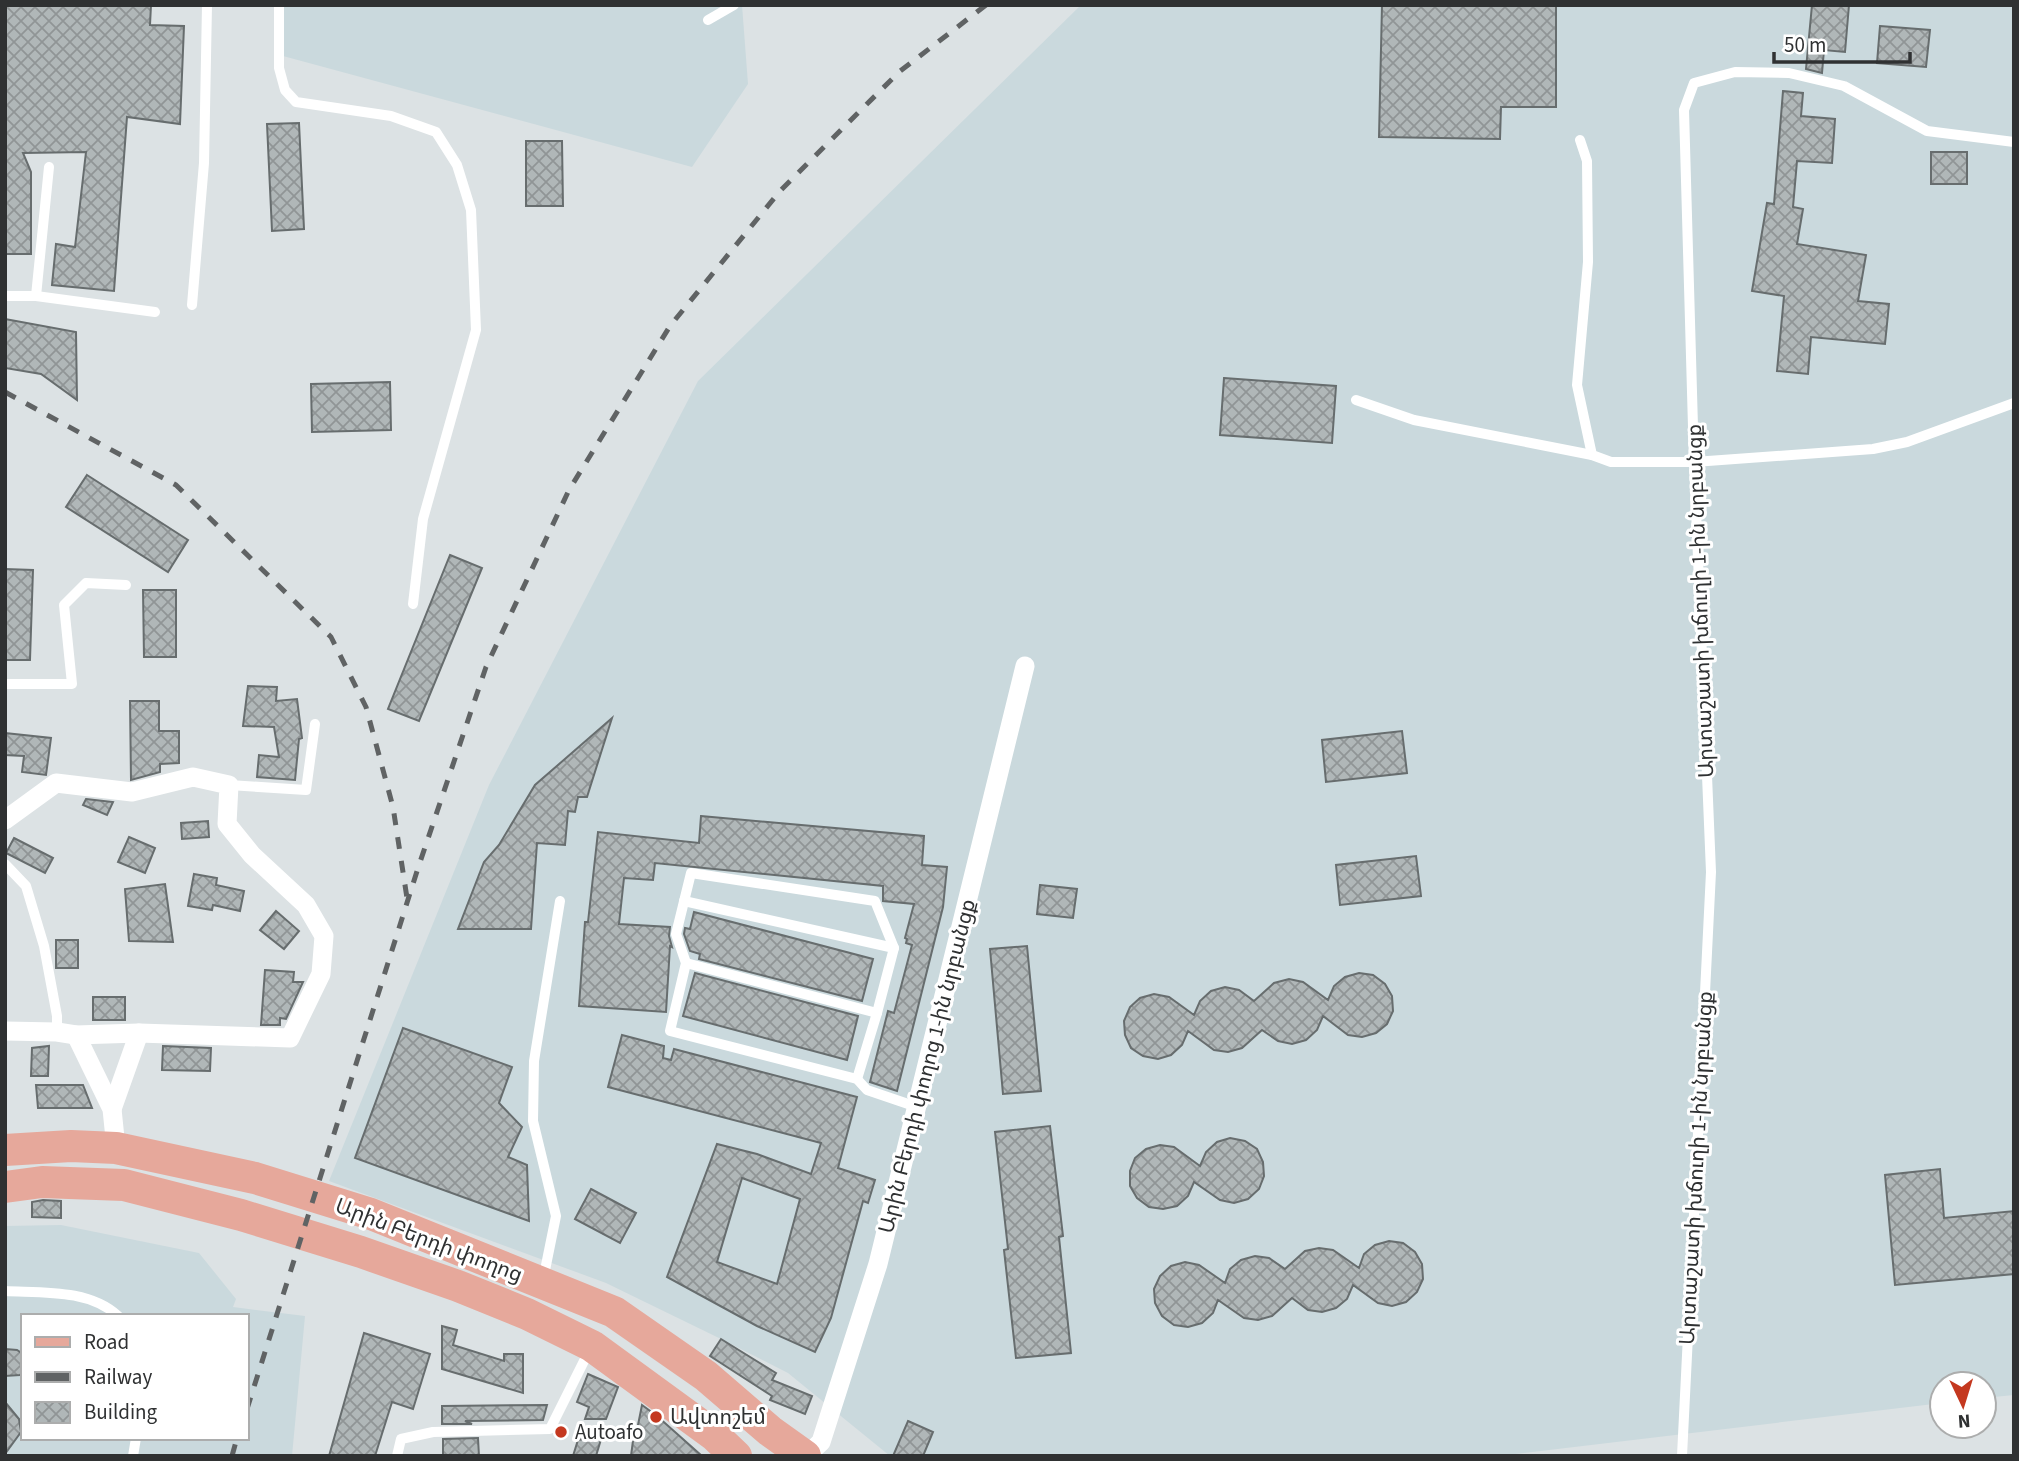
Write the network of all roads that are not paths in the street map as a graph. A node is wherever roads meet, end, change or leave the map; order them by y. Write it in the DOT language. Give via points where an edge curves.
graph roads {
  1 [pos="207,5"];
  2 [pos="279,5"];
  3 [pos="734,5"];
  4 [pos="708,20"];
  5 [pos="1580,140"];
  6 [pos="2014,142"];
  7 [pos="50,167"];
  8 [pos="5,296"];
  9 [pos="36,296"];
  10 [pos="192,305"];
  11 [pos="155,312"];
  12 [pos="1356,400"];
  13 [pos="2014,403"];
  14 [pos="1592,456"];
  15 [pos="1694,462"];
  16 [pos="126,585"];
  17 [pos="412,604"];
  18 [pos="1025,666"];
  19 [pos="5,684"];
  20 [pos="315,724"];
  21 [pos="229,785"];
  22 [pos="5,820"];
  23 [pos="5,864"];
  24 [pos="560,901"];
  25 [pos="684,901"];
  26 [pos="894,948"];
  27 [pos="686,963"];
  28 [pos="877,1013"];
  29 [pos="5,1031"];
  30 [pos="66,1033"];
  31 [pos="139,1033"];
  32 [pos="857,1079"];
  33 [pos="917,1107"];
  34 [pos="112,1109"];
  35 [pos="116,1148"];
  36 [pos="5,1150"];
  37 [pos="5,1187"];
  38 [pos="542,1284"];
  39 [pos="5,1291"];
  40 [pos="116,1314"];
  41 [pos="592,1346"];
  42 [pos="397,1456"];
  43 [pos="736,1456"];
  44 [pos="805,1456"];
  45 [pos="1682,1456"];
  1 -- 10 [label="lane" via="204,163"];
  2 -- 17 [label="lane" via="279,68 285,90 296,103 391,116 436,132 457,165 471,210 476,330 423,519"];
  3 -- 4 [label="lane"];
  5 -- 14 [label="lane" via="1587,161 1588,262 1577,385"];
  6 -- 15 [label="lane, Արտաշատի խճուղի 1-ին նրբանցք" via="1927,131 1844,86 1789,73 1735,72 1695,83 1684,110"];
  7 -- 9 [label="lane"];
  8 -- 9 [label="lane"];
  9 -- 11 [label="lane"];
  12 -- 14 [label="lane" via="1414,420"];
  13 -- 15 [label="lane" via="1907,442 1873,449"];
  14 -- 15 [label="lane" via="1611,462"];
  15 -- 45 [label="lane, Արտաշատի խճուղի 1-ին նրբանցք" via="1711,872"];
  16 -- 19 [label="lane" via="86,583 64,605 72,684"];
  18 -- 33 [label="street, Արին Բերդի փողոց 1-ին նրբանցք"];
  20 -- 21 [label="lane" via="306,790"];
  21 -- 22 [label="street" via="193,777 132,792 56,783"];
  21 -- 31 [label="street" via="227,824 252,855 306,905 324,936 321,974 290,1038"];
  23 -- 30 [label="lane" via="26,886 44,946 57,1016"];
  24 -- 38 [label="lane" via="534,1061 533,1121 556,1216"];
  25 -- 26 [label="lane"];
  25 -- 26 [label="lane" via="691,873 875,901"];
  25 -- 27 [label="lane" via="676,934"];
  26 -- 28 [label="lane"];
  27 -- 28 [label="lane"];
  27 -- 32 [label="lane" via="670,1031"];
  28 -- 32 [label="lane"];
  29 -- 30 [label="street"];
  30 -- 31 [label="street"];
  30 -- 34 [label="street"];
  31 -- 34 [label="street"];
  32 -- 33 [label="lane" via="867,1090"];
  33 -- 44 [label="street, Արին Բերդի փողոց 1-ին նրբանցք" via="878,1264 821,1442"];
  34 -- 35 [label="street"];
  35 -- 36 [label="main road, Արին Բերդի փողոց"];
  35 -- 38 [label="main road, Արին Բերդի փողոց" via="255,1178 371,1214"];
  37 -- 41 [label="main road, Արին Բերդի փողոց" via="42,1182 124,1185 242,1215 458,1286"];
  38 -- 44 [label="main road, Արին Բերդի փողոց" via="614,1312 706,1376"];
  39 -- 40 [label="lane" via="75,1295"];
  41 -- 42 [label="lane" via="550,1429 433,1432 401,1439"];
  41 -- 43 [label="main road, Արին Բերդի փողոց"];
}
